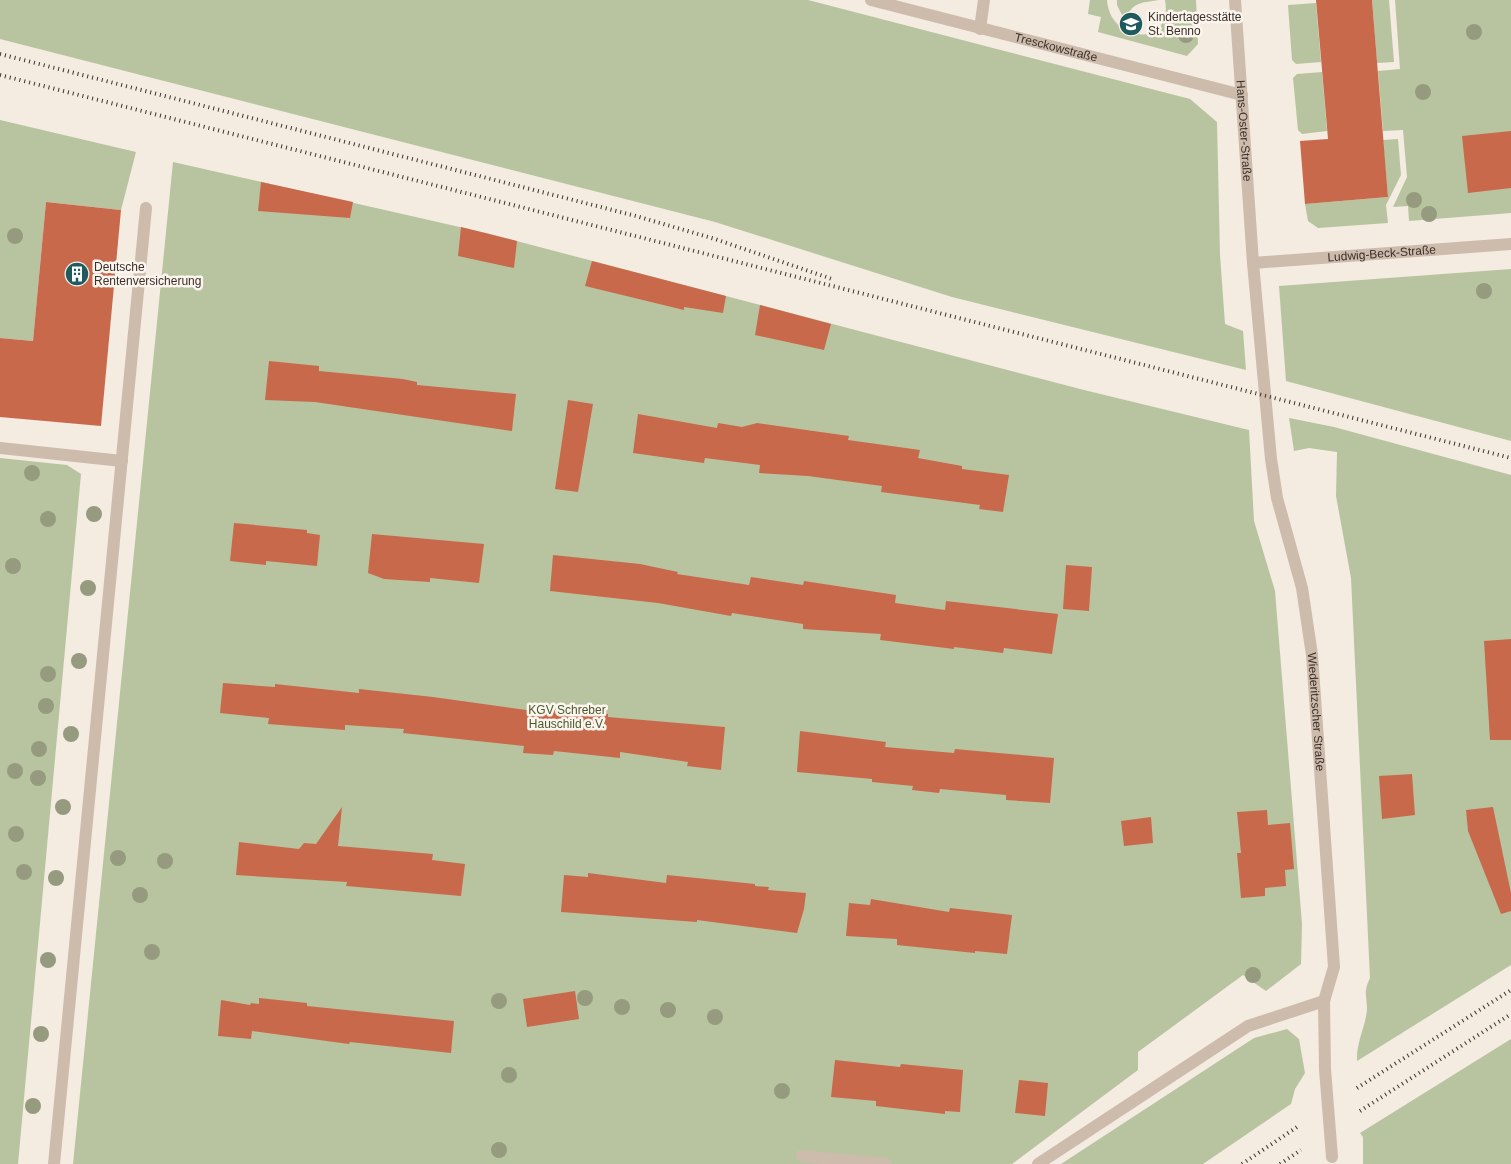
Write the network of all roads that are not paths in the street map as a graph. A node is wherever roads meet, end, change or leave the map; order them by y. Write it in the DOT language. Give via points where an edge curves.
graph roads {
  1 [pos="871,0"];
  2 [pos="984,0"];
  3 [pos="1235,0"];
  4 [pos="980,29"];
  5 [pos="1242,95"];
  6 [pos="146,208"];
  7 [pos="1511,244"];
  8 [pos="1253,263"];
  9 [pos="0,448"];
  10 [pos="122,461"];
  11 [pos="1324,1001"];
  12 [pos="802,1156"];
  13 [pos="1332,1161"];
  14 [pos="54,1164"];
  15 [pos="886,1164"];
  16 [pos="1038,1164"];
  1 -- 4 [label="street, Tresckowstraße"];
  2 -- 4 [label="street"];
  3 -- 5 [label="street, Hans-Oster-Straße"];
  4 -- 5 [label="street, Tresckowstraße"];
  5 -- 8 [label="street, Hans-Oster-Straße"];
  6 -- 10 [label="street"];
  7 -- 8 [label="street, Ludwig-Beck-Straße"];
  8 -- 11 [label="street, Wiederitzscher Straße" via="1277,498 1302,588 1312,655 1334,967"];
  9 -- 10 [label="street"];
  10 -- 14 [label="street"];
  11 -- 13 [label="street, Wiederitzscher Straße, bridge"];
  11 -- 16 [label="street" via="1248,1026"];
  12 -- 15 [label="street"];
}
